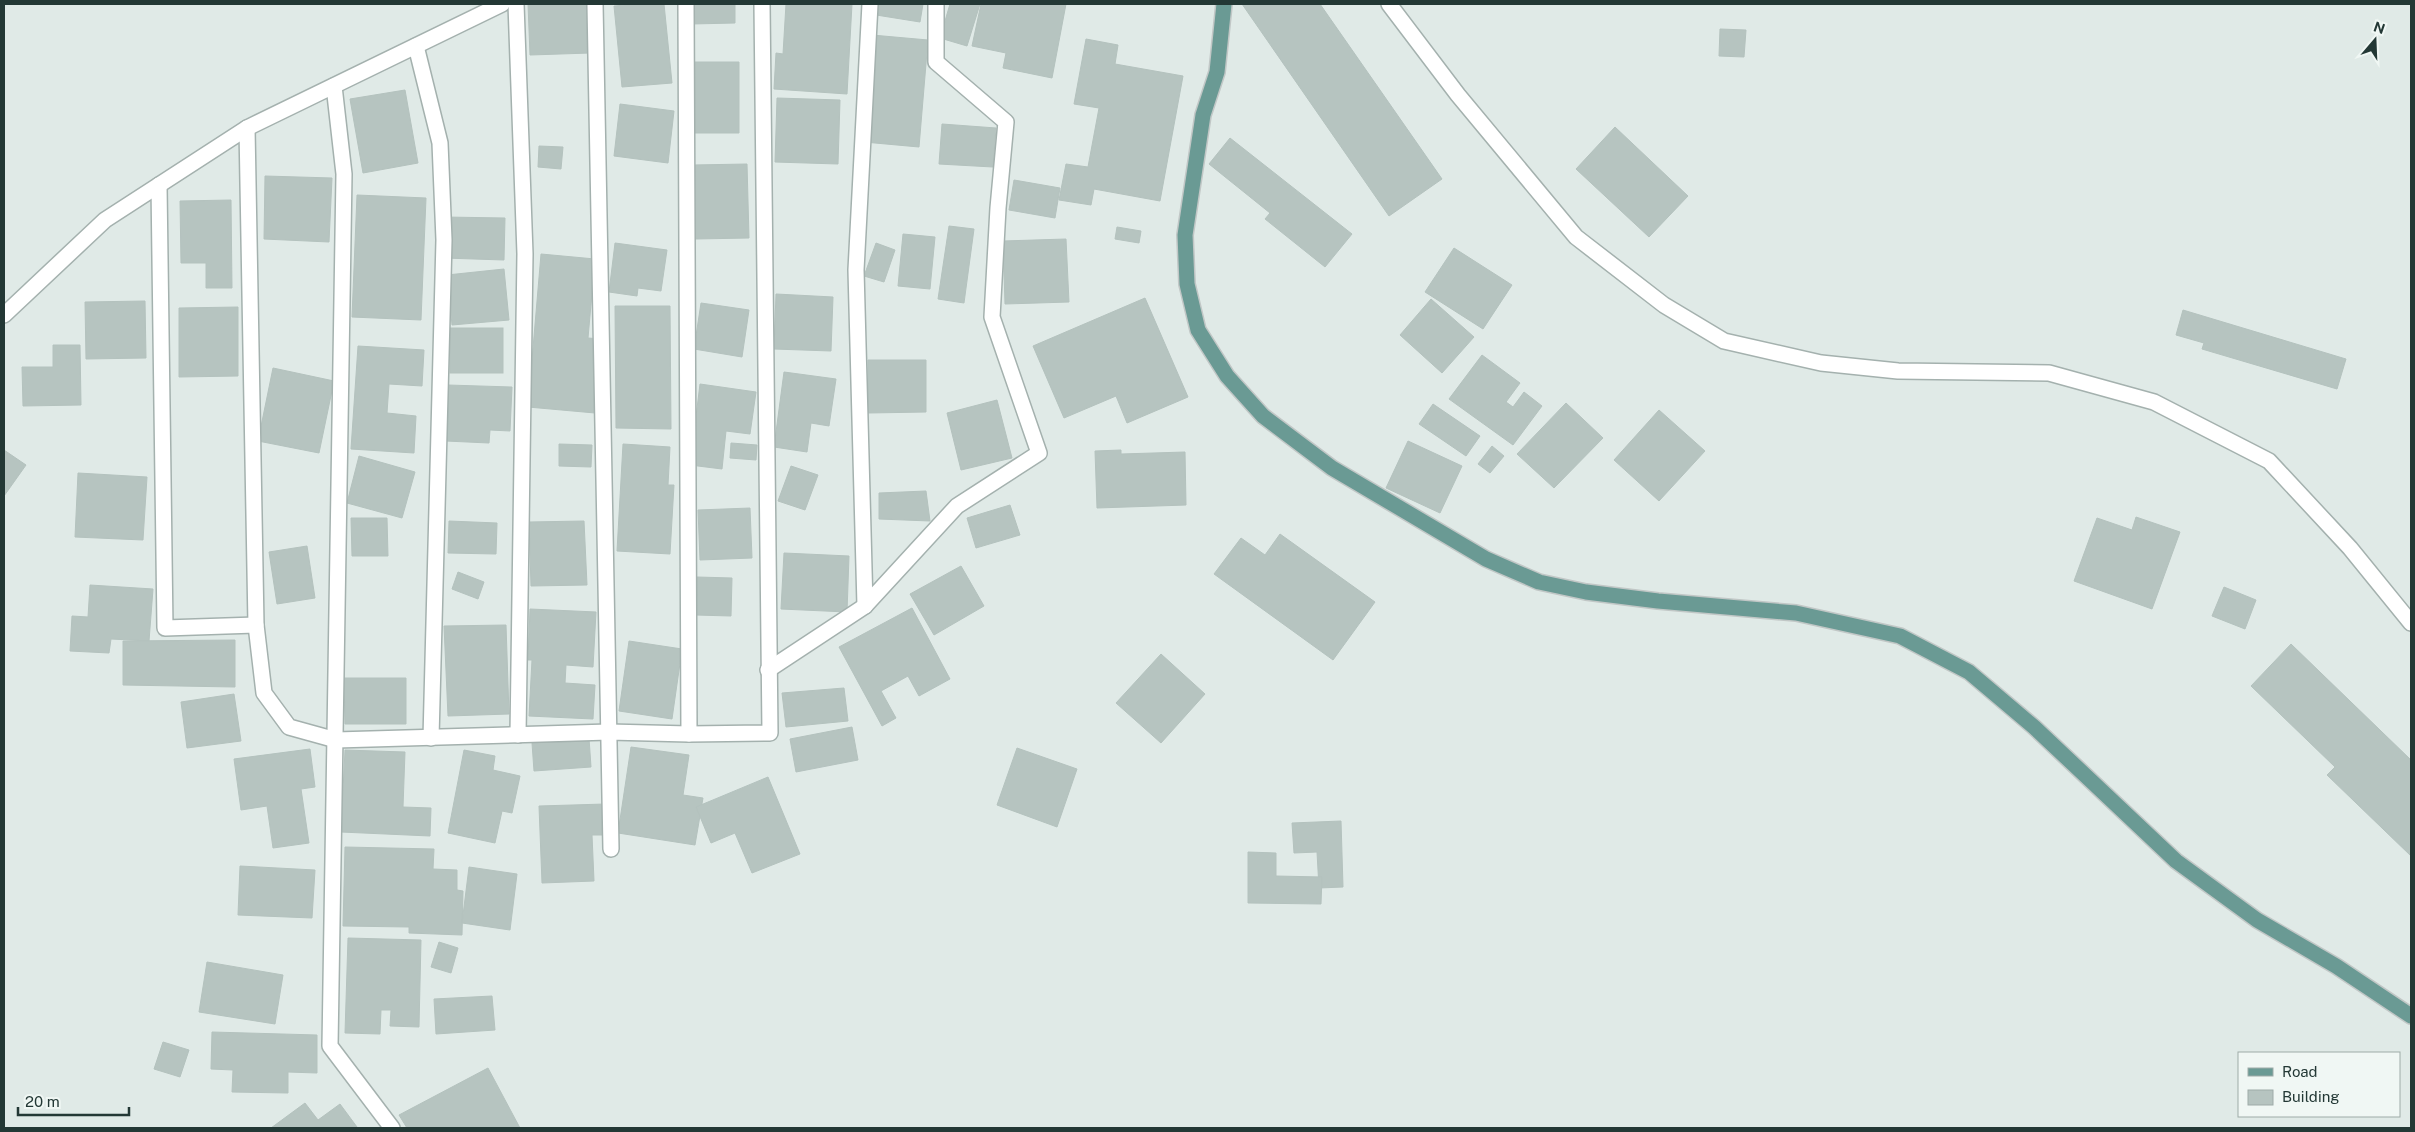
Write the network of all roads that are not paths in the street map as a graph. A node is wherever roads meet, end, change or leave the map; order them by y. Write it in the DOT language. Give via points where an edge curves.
graph roads {
  1 [pos="502,4"];
  2 [pos="516,4"];
  3 [pos="596,4"];
  4 [pos="686,4"];
  5 [pos="762,4"];
  6 [pos="870,4"];
  7 [pos="936,4"];
  8 [pos="1224,4"];
  9 [pos="1389,4"];
  10 [pos="416,46"];
  11 [pos="334,86"];
  12 [pos="247,128"];
  13 [pos="159,184"];
  14 [pos="4,315"];
  15 [pos="865,606"];
  16 [pos="2411,623"];
  17 [pos="256,626"];
  18 [pos="768,670"];
  19 [pos="609,732"];
  20 [pos="689,734"];
  21 [pos="518,735"];
  22 [pos="431,738"];
  23 [pos="336,740"];
  24 [pos="611,849"];
  25 [pos="2411,1016"];
  26 [pos="392,1128"];
  1 -- 10 [label="street"];
  2 -- 21 [label="street" via="525,254"];
  3 -- 19 [label="street"];
  4 -- 20 [label="street"];
  5 -- 18 [label="street"];
  6 -- 15 [label="street" via="856,270"];
  7 -- 15 [label="street" via="936,62 1006,122 992,317 1039,453 958,506"];
  8 -- 25 [label="main road" via="1217,72 1203,116 1185,235 1187,284 1198,330 1227,376 1263,416 1332,468 1486,559 1539,582 1622,596 1796,613 1900,636 1969,672 2034,726 2176,861 2258,920"];
  9 -- 16 [label="street" via="1458,94 1576,236 1673,310 1724,341 1821,363 1898,371 2049,373 2154,402 2269,461 2350,548"];
  10 -- 11 [label="street"];
  10 -- 22 [label="street" via="440,143 444,240"];
  11 -- 12 [label="street"];
  11 -- 23 [label="street" via="344,174"];
  12 -- 13 [label="street"];
  12 -- 17 [label="street"];
  13 -- 14 [label="street" via="105,220"];
  13 -- 17 [label="street" via="165,628"];
  15 -- 18 [label="street"];
  17 -- 23 [label="street" via="264,693 289,727"];
  18 -- 20 [label="street" via="770,733"];
  19 -- 20 [label="street"];
  19 -- 21 [label="street"];
  19 -- 24 [label="street"];
  21 -- 22 [label="street"];
  22 -- 23 [label="street"];
  23 -- 26 [label="street" via="330,1046"];
}
